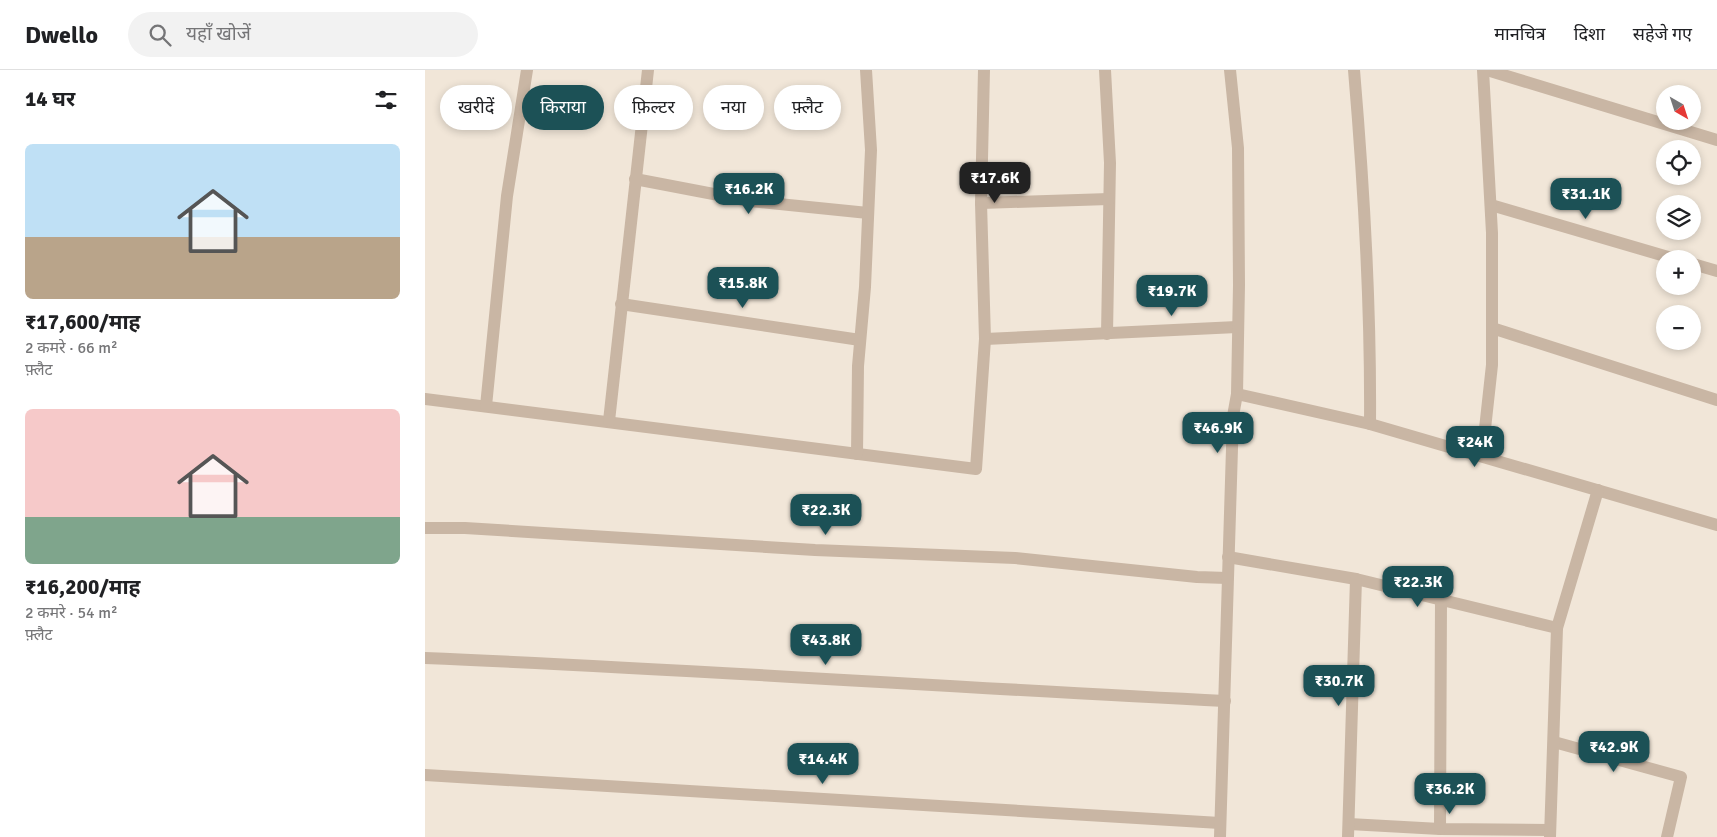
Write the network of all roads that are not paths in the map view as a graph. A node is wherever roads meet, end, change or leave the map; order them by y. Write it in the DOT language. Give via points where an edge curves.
graph roads {
  1 [pos="527,70"];
  2 [pos="648,70"];
  3 [pos="866,70"];
  4 [pos="983,70"];
  5 [pos="1105,70"];
  6 [pos="1229,70"];
  7 [pos="1354,70"];
  8 [pos="1483,70"];
  9 [pos="1487,70"];
  10 [pos="1717,140"];
  11 [pos="635,179"];
  12 [pos="1109,199"];
  13 [pos="981,204"];
  14 [pos="1491,205"];
  15 [pos="869,213"];
  16 [pos="1656,253"];
  17 [pos="1701,266"];
  18 [pos="1717,271"];
  19 [pos="621,304"];
  20 [pos="1237,327"];
  21 [pos="1492,328"];
  22 [pos="1107,334"];
  23 [pos="985,339"];
  24 [pos="861,340"];
  25 [pos="1237,394"];
  26 [pos="425,399"];
  27 [pos="1717,400"];
  28 [pos="486,406"];
  29 [pos="609,422"];
  30 [pos="1370,424"];
  31 [pos="857,454"];
  32 [pos="1482,456"];
  33 [pos="1598,490"];
  34 [pos="1717,525"];
  35 [pos="425,528"];
  36 [pos="1228,557"];
  37 [pos="1227,578"];
  38 [pos="1356,579"];
  39 [pos="1441,600"];
  40 [pos="1557,628"];
  41 [pos="425,658"];
  42 [pos="1225,701"];
  43 [pos="1554,742"];
  44 [pos="425,775"];
  45 [pos="1220,823"];
  46 [pos="1440,829"];
  47 [pos="1349,831"];
  48 [pos="1550,833"];
  49 [pos="1219,837"];
  50 [pos="1667,837"];
  1 -- 28 [label="street" via="507,196"];
  2 -- 11 [label="street"];
  3 -- 15 [label="street" via="871,150"];
  4 -- 13 [label="street"];
  5 -- 12 [label="street"];
  6 -- 20 [label="street" via="1238,148"];
  7 -- 30 [label="street" via="1363,176 1371,370"];
  8 -- 14 [label="street"];
  9 -- 10 [label="street"];
  11 -- 15 [label="street" via="750,201"];
  11 -- 19 [label="street"];
  12 -- 13 [label="street"];
  12 -- 22 [label="street"];
  13 -- 23 [label="street"];
  14 -- 16 [label="street"];
  14 -- 21 [label="street"];
  15 -- 24 [label="street"];
  17 -- 18 [label="street"];
  19 -- 24 [label="street"];
  19 -- 29 [label="street"];
  20 -- 22 [label="street"];
  20 -- 25 [label="street"];
  21 -- 27 [label="street"];
  21 -- 32 [label="street" via="1493,365"];
  22 -- 23 [label="street"];
  23 -- 31 [label="street" via="977,469"];
  24 -- 31 [label="street"];
  25 -- 30 [label="street"];
  25 -- 36 [label="street" via="1233,416"];
  26 -- 28 [label="street"];
  28 -- 29 [label="street"];
  29 -- 31 [label="street"];
  30 -- 32 [label="street"];
  32 -- 33 [label="street"];
  33 -- 34 [label="street"];
  33 -- 40 [label="street"];
  35 -- 37 [label="street" via="1015,558 1197,578"];
  36 -- 37 [label="street"];
  36 -- 38 [label="street"];
  37 -- 42 [label="street"];
  38 -- 39 [label="street"];
  38 -- 47 [label="street"];
  39 -- 40 [label="street"];
  39 -- 46 [label="street"];
  40 -- 43 [label="street"];
  41 -- 42 [label="street"];
  42 -- 45 [label="street"];
  43 -- 48 [label="street"];
  43 -- 50 [label="street" via="1681,777"];
  44 -- 45 [label="street"];
  45 -- 49 [label="street"];
  46 -- 47 [label="street"];
  46 -- 48 [label="street"];
}
